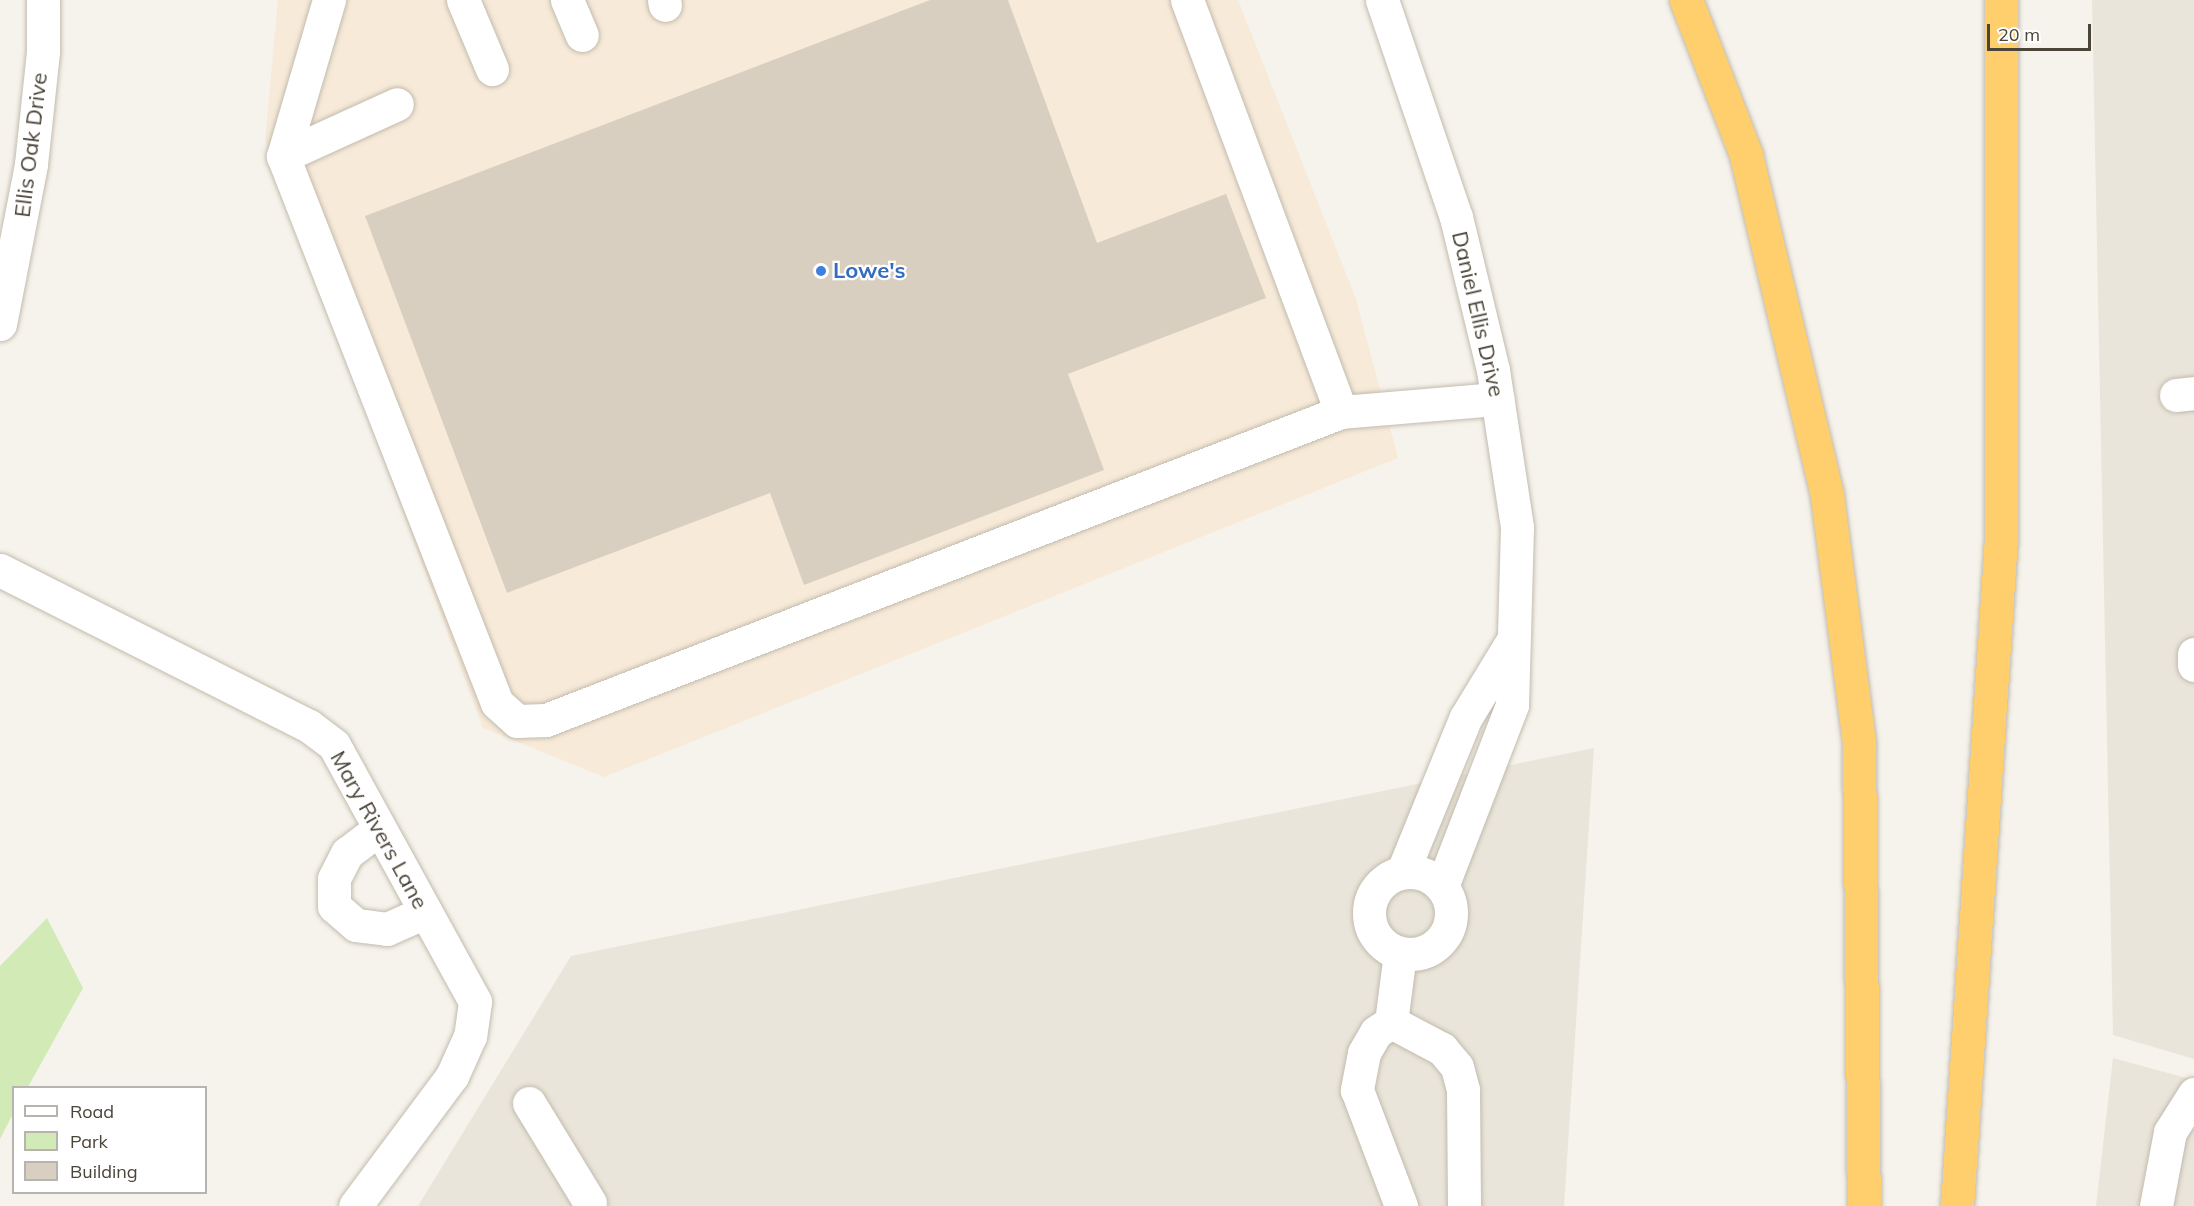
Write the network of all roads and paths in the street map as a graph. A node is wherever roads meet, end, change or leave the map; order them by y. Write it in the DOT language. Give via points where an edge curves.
graph roads {
  1 [pos="43,0"];
  2 [pos="329,0"];
  3 [pos="463,0"];
  4 [pos="567,0"];
  5 [pos="1187,0"];
  6 [pos="1382,0"];
  7 [pos="1686,0"];
  8 [pos="2001,0"];
  9 [pos="582,35"];
  10 [pos="492,69"];
  11 [pos="397,104"];
  12 [pos="283,156"];
  13 [pos="0,324"];
  14 [pos="1497,399"];
  15 [pos="1341,412"];
  16 [pos="0,570"];
  17 [pos="1514,639"];
  18 [pos="2194,654"];
  19 [pos="2194,665"];
  20 [pos="379,829"];
  21 [pos="1403,872"];
  22 [pos="1442,886"];
  23 [pos="425,912"];
  24 [pos="1400,953"];
  25 [pos="1391,1022"];
  26 [pos="2194,1094"];
  27 [pos="529,1103"];
  28 [pos="590,1205"];
  29 [pos="355,1206"];
  30 [pos="1401,1206"];
  31 [pos="1464,1206"];
  32 [pos="1864,1206"];
  33 [pos="1957,1206"];
  34 [pos="2156,1206"];
  1 -- 13 [label="street, Ellis Oak Drive" via="44,52 31,164"];
  2 -- 12 [label="street"];
  3 -- 10 [label="street"];
  4 -- 9 [label="street"];
  5 -- 15 [label="street"];
  6 -- 14 [label="street, Daniel Ellis Drive" via="1456,217"];
  7 -- 32 [label="highway" via="1746,155 1827,496 1859,743"];
  8 -- 33 [label="highway" via="2001,538 1973,1021"];
  11 -- 12 [label="street"];
  12 -- 15 [label="street" via="497,703 517,721 546,720"];
  14 -- 15 [label="street"];
  14 -- 17 [label="street, Daniel Ellis Drive" via="1517,527"];
  16 -- 20 [label="street, Mary Rivers Lane" via="309,726 334,745"];
  17 -- 21 [label="street, Daniel Ellis Drive" via="1467,717"];
  17 -- 22 [label="street, Daniel Ellis Drive" via="1512,705"];
  18 -- 19 [label="street"];
  20 -- 23 [label="street, Mary Rivers Lane"];
  20 -- 23 [label="street" via="347,854 334,879 334,906 356,925 387,929"];
  21 -- 22 [label="street" via="1431,877"];
  21 -- 24 [label="street" via="1380,884 1368,909 1374,935"];
  22 -- 24 [label="street" via="1452,911 1444,937 1422,953"];
  23 -- 29 [label="street, Mary Rivers Lane" via="475,1002 470,1036 452,1076"];
  24 -- 25 [label="street"];
  25 -- 30 [label="street" via="1376,1032 1364,1053 1357,1090"];
  25 -- 31 [label="street" via="1442,1049 1457,1067 1463,1090"];
  26 -- 34 [label="street" via="2170,1132"];
  27 -- 28 [label="street"];
}
